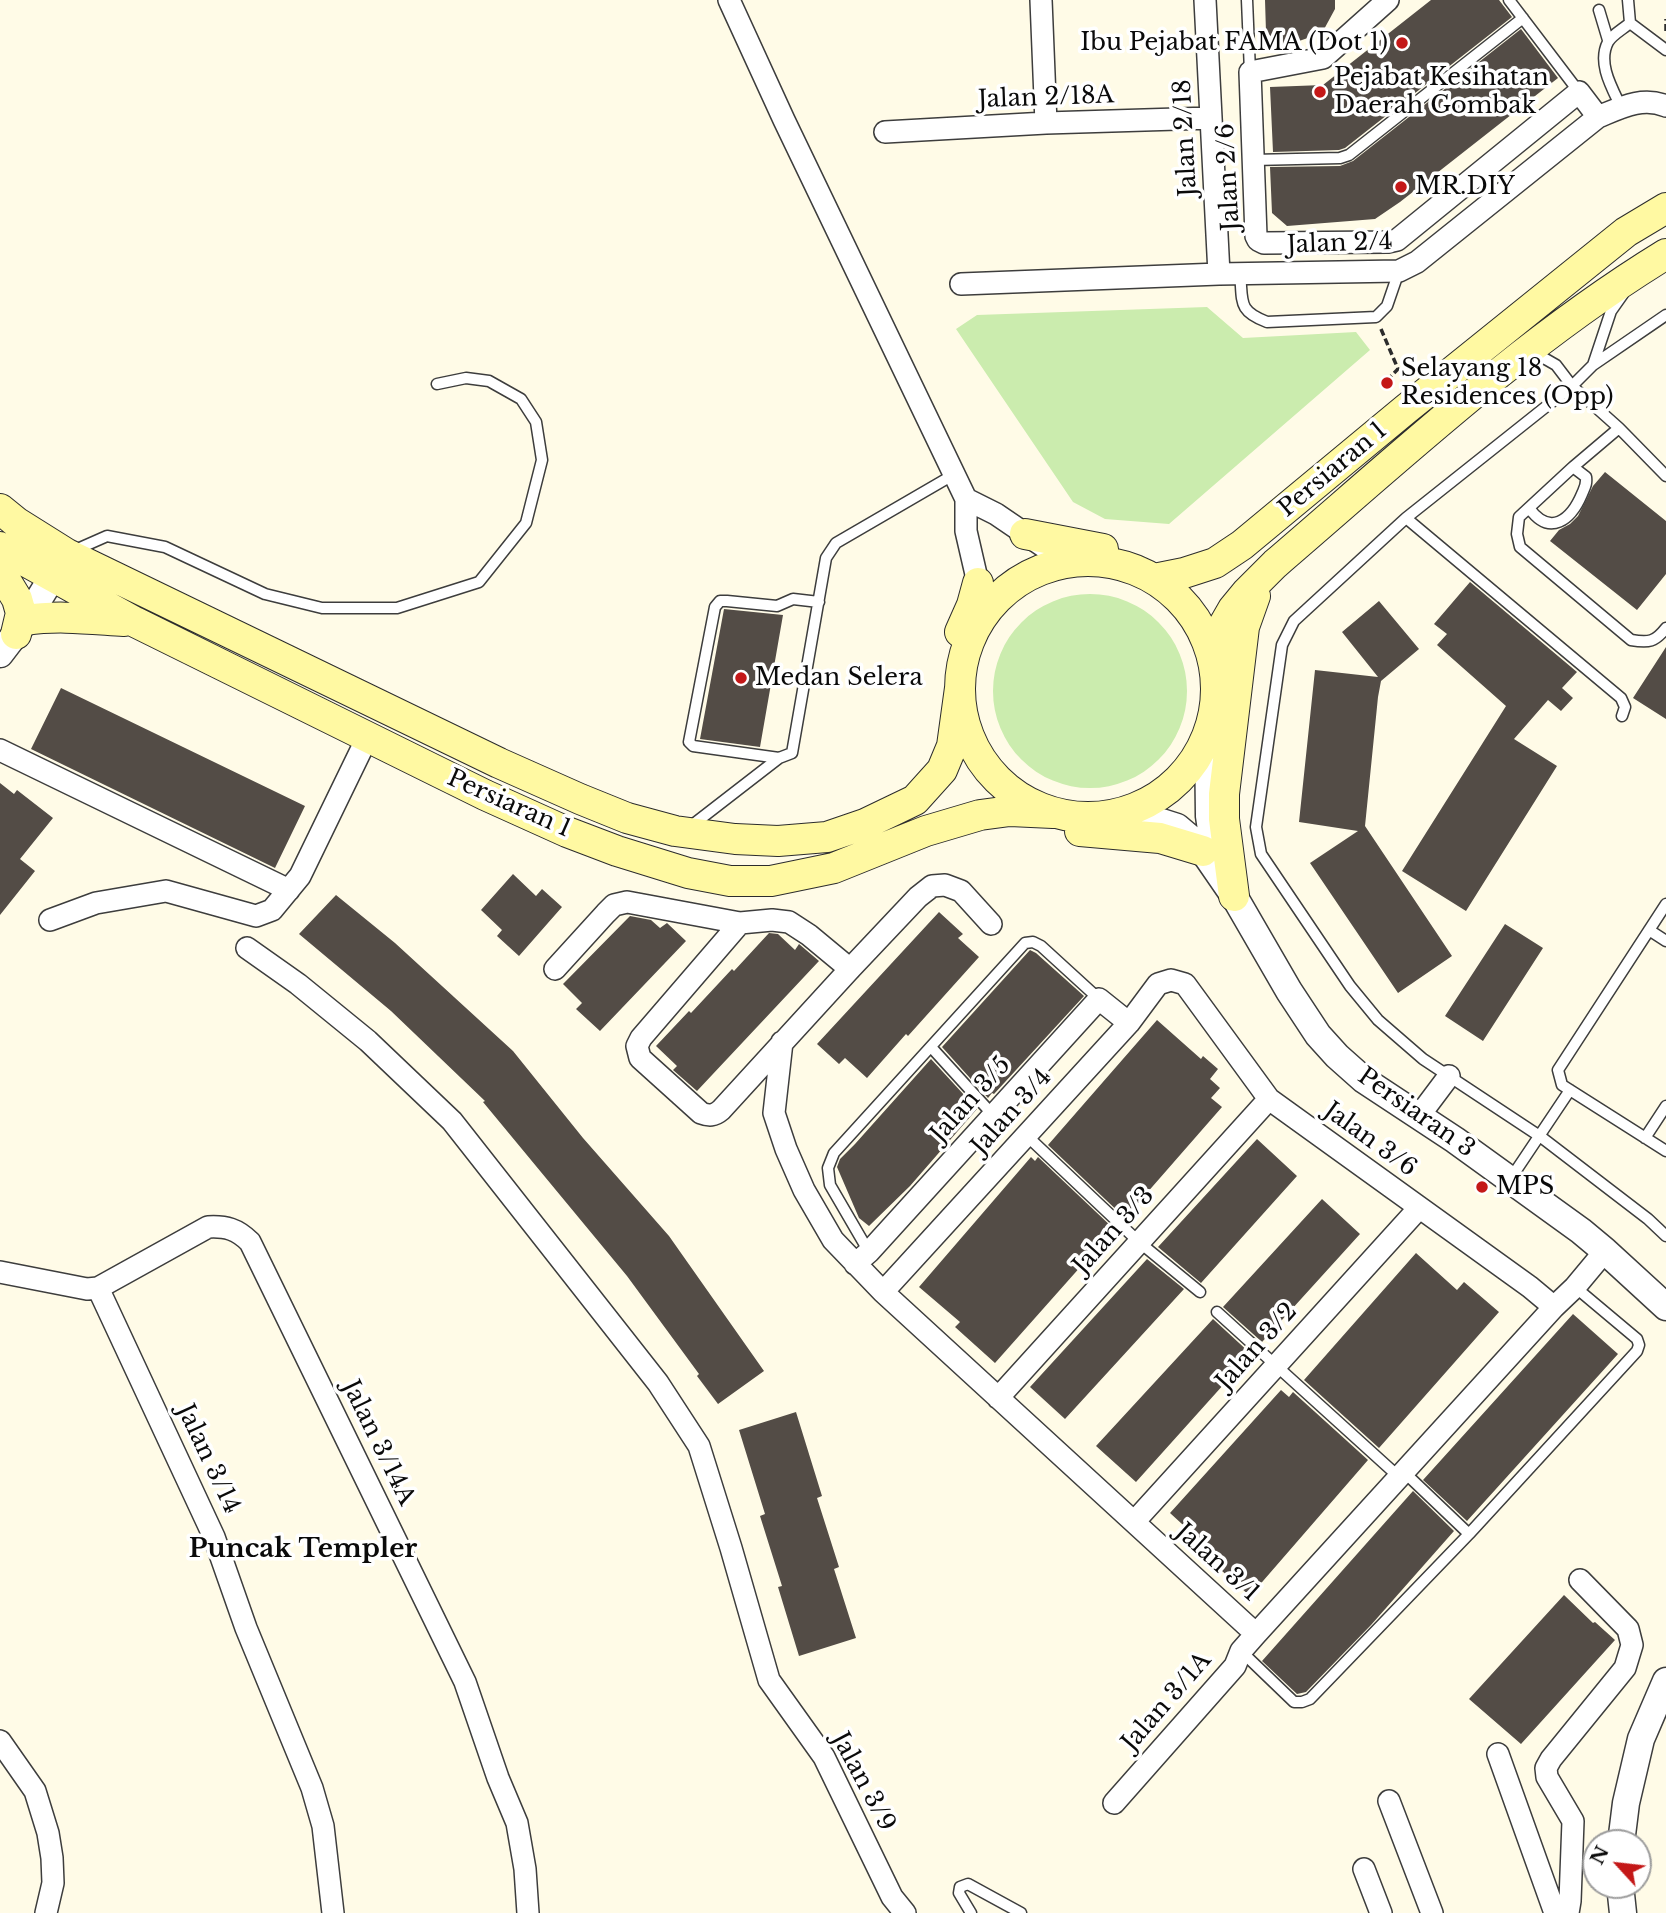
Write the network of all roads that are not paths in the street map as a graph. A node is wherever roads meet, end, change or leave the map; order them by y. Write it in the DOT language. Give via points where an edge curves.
graph roads {
  1 [pos="729,0"];
  2 [pos="1041,0"];
  3 [pos="1205,0"];
  4 [pos="1247,0"];
  5 [pos="1358,0"];
  6 [pos="1388,0"];
  7 [pos="1509,0"];
  8 [pos="1629,0"];
  9 [pos="1598,10"];
  10 [pos="1522,18"];
  11 [pos="1630,23"];
  12 [pos="1360,24"];
  13 [pos="1608,40"];
  14 [pos="1666,50"];
  15 [pos="1250,72"];
  16 [pos="1579,92"];
  17 [pos="1666,106"];
  18 [pos="1622,107"];
  19 [pos="1598,117"];
  20 [pos="1210,118"];
  21 [pos="1046,123"];
  22 [pos="885,132"];
  23 [pos="1252,160"];
  24 [pos="1666,208"];
  25 [pos="1666,236"];
  26 [pos="1666,254"];
  27 [pos="1399,271"];
  28 [pos="1229,273"];
  29 [pos="1635,273"];
  30 [pos="961,284"];
  31 [pos="1666,315"];
  32 [pos="1562,324"];
  33 [pos="1526,353"];
  34 [pos="1593,365"];
  35 [pos="437,384"];
  36 [pos="1572,386"];
  37 [pos="1619,428"];
  38 [pos="1573,467"];
  39 [pos="953,475"];
  40 [pos="1666,476"];
  41 [pos="966,499"];
  42 [pos="1528,508"];
  43 [pos="0,509"];
  44 [pos="1406,519"];
  45 [pos="1025,534"];
  46 [pos="0,547"];
  47 [pos="1068,563"];
  48 [pos="1215,563"];
  49 [pos="60,566"];
  50 [pos="0,571"];
  51 [pos="1262,576"];
  52 [pos="1154,579"];
  53 [pos="978,583"];
  54 [pos="819,602"];
  55 [pos="135,622"];
  56 [pos="979,623"];
  57 [pos="1666,628"];
  58 [pos="14,636"];
  59 [pos="1210,649"];
  60 [pos="960,688"];
  61 [pos="1622,716"];
  62 [pos="1208,734"];
  63 [pos="367,738"];
  64 [pos="0,750"];
  65 [pos="782,757"];
  66 [pos="915,800"];
  67 [pos="1054,813"];
  68 [pos="1113,815"];
  69 [pos="948,824"];
  70 [pos="675,831"];
  71 [pos="1218,873"];
  72 [pos="289,890"];
  73 [pos="1666,904"];
  74 [pos="50,920"];
  75 [pos="740,923"];
  76 [pos="991,924"];
  77 [pos="1649,930"];
  78 [pos="1666,941"];
  79 [pos="247,948"];
  80 [pos="850,968"];
  81 [pos="555,969"];
  82 [pos="1185,984"];
  83 [pos="1099,999"];
  84 [pos="1129,1023"];
  85 [pos="782,1042"];
  86 [pos="930,1047"];
  87 [pos="1449,1076"];
  88 [pos="1570,1090"];
  89 [pos="1269,1099"];
  90 [pos="1666,1106"];
  91 [pos="993,1115"];
  92 [pos="1419,1116"];
  93 [pos="1026,1135"];
  94 [pos="1541,1137"];
  95 [pos="1644,1138"];
  96 [pos="1666,1151"];
  97 [pos="1511,1179"];
  98 [pos="1419,1208"];
  99 [pos="1666,1236"];
  100 [pos="1139,1242"];
  101 [pos="1605,1251"];
  102 [pos="862,1258"];
  103 [pos="0,1272"];
  104 [pos="1575,1287"];
  105 [pos="98,1288"];
  106 [pos="883,1292"];
  107 [pos="1200,1292"];
  108 [pos="1665,1303"];
  109 [pos="1554,1307"];
  110 [pos="1217,1312"];
  111 [pos="1276,1366"];
  112 [pos="998,1398"];
  113 [pos="1401,1475"];
  114 [pos="1134,1522"];
  115 [pos="1469,1534"];
  116 [pos="1580,1580"];
  117 [pos="1256,1634"];
  118 [pos="1241,1651"];
  119 [pos="1666,1681"];
  120 [pos="0,1741"];
  121 [pos="1498,1754"];
  122 [pos="1389,1801"];
  123 [pos="1114,1803"];
  124 [pos="1623,1829"];
  125 [pos="1364,1869"];
  126 [pos="46,1913"];
  127 [pos="333,1913"];
  128 [pos="528,1913"];
  129 [pos="905,1913"];
  130 [pos="971,1913"];
  131 [pos="1021,1913"];
  132 [pos="1381,1913"];
  133 [pos="1432,1913"];
  134 [pos="1555,1913"];
  135 [pos="1567,1913"];
  1 -- 39 [label="street"];
  2 -- 21 [label="street"];
  3 -- 20 [label="street, Jalan 2/18"];
  4 -- 15 [label="lane"];
  5 -- 12 [label="street"];
  6 -- 12 [label="street"];
  7 -- 10 [label="lane"];
  8 -- 11 [label="lane"];
  9 -- 13 [label="lane"];
  10 -- 16 [label="lane"];
  10 -- 23 [label="lane" via="1349,155"];
  11 -- 13 [label="lane"];
  11 -- 14 [label="lane"];
  12 -- 15 [label="street" via="1323,58"];
  13 -- 18 [label="lane" via="1604,56 1607,80"];
  15 -- 23 [label="street, Jalan 2/6"];
  16 -- 19 [label="street"];
  16 -- 23 [label="street, Jalan 2/6" via="1397,240 1388,242 1258,240"];
  17 -- 18 [label="street, Jalan 2/4" via="1646,102"];
  18 -- 19 [label="street, Jalan 2/4"];
  19 -- 27 [label="street, Jalan 2/4" via="1417,262"];
  20 -- 21 [label="street, Jalan 2/18A"];
  20 -- 28 [label="street, Jalan 2/18"];
  21 -- 22 [label="street, Jalan 2/18A"];
  24 -- 48 [label="main road, Persiaran 1" via="1626,232"];
  25 -- 32 [label="main road" via="1609,274"];
  26 -- 29 [label="main road, Persiaran 1"];
  27 -- 28 [label="street, Jalan 2/4"];
  27 -- 28 [label="lane" via="1387,306 1376,317 1267,322 1252,317 1243,307"];
  28 -- 30 [label="street, Jalan 2/4"];
  29 -- 32 [label="main road, Persiaran 1"];
  29 -- 34 [label="lane" via="1611,311"];
  31 -- 34 [label="lane"];
  32 -- 33 [label="main road, Persiaran 1"];
  33 -- 36 [label="lane" via="1556,365"];
  33 -- 51 [label="main road, Persiaran 1"];
  34 -- 36 [label="lane"];
  35 -- 49 [label="lane" via="466,378 489,381 521,399 536,422 542,460 526,523 479,582 397,608 322,608 265,594 165,547 107,536"];
  36 -- 37 [label="lane"];
  36 -- 44 [label="lane"];
  37 -- 38 [label="lane"];
  37 -- 40 [label="lane"];
  38 -- 42 [label="lane"];
  38 -- 42 [label="lane" via="1587,483 1578,505 1561,522 1544,522"];
  39 -- 41 [label="street"];
  39 -- 54 [label="lane" via="836,543 826,558"];
  41 -- 45 [label="street"];
  41 -- 53 [label="street" via="966,531"];
  42 -- 57 [label="lane" via="1519,517 1520,547 1631,640 1646,643"];
  43 -- 49 [label="main road, Persiaran 1"];
  44 -- 61 [label="lane" via="1621,698"];
  44 -- 87 [label="lane" via="1294,621 1282,645 1256,827 1261,854 1350,986 1378,1020"];
  45 -- 47 [label="street"];
  45 -- 48 [label="main road" via="1177,561"];
  46 -- 49 [label="main road, Persiaran 1"];
  47 -- 52 [label="main road" via="1098,561"];
  47 -- 56 [label="main road" via="1033,574 1002,595"];
  48 -- 52 [label="main road, Persiaran 1"];
  49 -- 55 [label="main road, Persiaran 1"];
  49 -- 58 [label="street"];
  49 -- 70 [label="main road, Persiaran 1" via="580,799"];
  50 -- 58 [label="main road" via="21,613"];
  51 -- 59 [label="main road, Persiaran 1" via="1233,609"];
  51 -- 71 [label="main road" via="1244,627"];
  52 -- 59 [label="main road" via="1185,604"];
  53 -- 56 [label="street"];
  53 -- 66 [label="main road" via="955,644 941,717 917,779"];
  54 -- 65 [label="lane" via="792,753"];
  54 -- 65 [label="lane" via="793,599 778,606 720,601 715,607 689,742"];
  55 -- 58 [label="main road" via="41,618"];
  55 -- 63 [label="main road, Persiaran 1"];
  56 -- 60 [label="main road" via="969,644"];
  59 -- 62 [label="main road" via="1216,677"];
  60 -- 66 [label="main road, Persiaran 1" via="952,746 942,770"];
  60 -- 67 [label="main road" via="964,722 990,771 1023,800"];
  62 -- 68 [label="main road" via="1193,762 1171,786 1144,805"];
  62 -- 71 [label="street, Persiaran 3" via="1209,816"];
  63 -- 69 [label="main road, Persiaran 1" via="567,832 688,873 730,881 771,881 834,868"];
  63 -- 72 [label="street"];
  64 -- 72 [label="street"];
  65 -- 70 [label="lane" via="695,822"];
  66 -- 70 [label="main road, Persiaran 1" via="827,836 778,841"];
  67 -- 68 [label="main road" via="1083,818"];
  67 -- 69 [label="main road, Persiaran 1" via="1010,811"];
  68 -- 71 [label="street, Persiaran 3" via="1177,827"];
  69 -- 71 [label="main road" via="1160,838"];
  71 -- 92 [label="street, Persiaran 3" via="1318,1035 1364,1080"];
  72 -- 74 [label="street" via="271,909 256,916 166,891 96,903"];
  73 -- 77 [label="lane"];
  75 -- 80 [label="street" via="789,922"];
  75 -- 81 [label="street" via="627,902 614,905"];
  75 -- 85 [label="street" via="641,1038 637,1053 708,1116 721,1110"];
  76 -- 80 [label="street" via="961,891 945,885 932,887"];
  77 -- 78 [label="lane"];
  77 -- 88 [label="lane" via="1558,1070 1562,1085"];
  79 -- 129 [label="street, Jalan 3/9" via="368,1041 452,1121 658,1383 699,1446 769,1680 824,1757 892,1897"];
  80 -- 85 [label="street"];
  82 -- 84 [label="street, Jalan 3/4" via="1171,980 1158,985"];
  82 -- 89 [label="street, Jalan 3/6"];
  83 -- 84 [label="street"];
  83 -- 86 [label="lane" via="1041,946 1025,943"];
  83 -- 91 [label="street, Jalan 3/5"];
  84 -- 93 [label="street, Jalan 3/4"];
  85 -- 102 [label="street, Jalan 3/1" via="774,1113 804,1191 833,1240"];
  86 -- 91 [label="lane"];
  86 -- 102 [label="lane" via="834,1153 828,1168 830,1185"];
  87 -- 92 [label="street"];
  87 -- 94 [label="lane"];
  88 -- 94 [label="lane"];
  88 -- 95 [label="lane"];
  89 -- 98 [label="street, Jalan 3/6"];
  89 -- 100 [label="street, Jalan 3/3"];
  90 -- 95 [label="lane"];
  91 -- 102 [label="street, Jalan 3/5"];
  92 -- 97 [label="street, Persiaran 3"];
  93 -- 100 [label="lane"];
  93 -- 106 [label="street, Jalan 3/4"];
  94 -- 97 [label="lane"];
  94 -- 99 [label="lane"];
  95 -- 96 [label="lane"];
  97 -- 101 [label="street, Persiaran 3"];
  98 -- 109 [label="street, Jalan 3/6"];
  98 -- 111 [label="street, Jalan 3/2"];
  100 -- 107 [label="lane"];
  100 -- 112 [label="street, Jalan 3/3"];
  101 -- 104 [label="street, Jalan 3/1"];
  101 -- 108 [label="street, Persiaran 3"];
  102 -- 106 [label="street, Jalan 3/1"];
  103 -- 105 [label="street"];
  104 -- 109 [label="street, Jalan 3/1"];
  104 -- 115 [label="lane" via="1637,1339 1637,1351"];
  105 -- 127 [label="street, Jalan 3/14" via="214,1537 312,1788 323,1826"];
  105 -- 128 [label="street, Jalan 3/14A" via="208,1227 240,1232 250,1242 465,1682 517,1823"];
  106 -- 112 [label="street, Jalan 3/1"];
  109 -- 113 [label="street, Jalan 3/1"];
  110 -- 111 [label="lane"];
  111 -- 113 [label="lane"];
  111 -- 114 [label="street, Jalan 3/2"];
  112 -- 114 [label="street, Jalan 3/1"];
  113 -- 115 [label="lane"];
  113 -- 117 [label="street, Jalan 3/1"];
  114 -- 117 [label="street, Jalan 3/1"];
  115 -- 118 [label="lane" via="1310,1699 1294,1702"];
  116 -- 135 [label="street" via="1628,1629 1632,1645 1625,1668 1546,1768 1573,1821"];
  117 -- 118 [label="street, Jalan 3/1A"];
  118 -- 123 [label="street, Jalan 3/1A" via="1235,1666"];
  119 -- 124 [label="street" via="1642,1739"];
  120 -- 126 [label="street" via="35,1791 48,1833 53,1883"];
  121 -- 134 [label="street"];
  122 -- 133 [label="street"];
  125 -- 132 [label="street"];
  130 -- 131 [label="lane" via="959,1893 960,1887 968,1884"];
}
